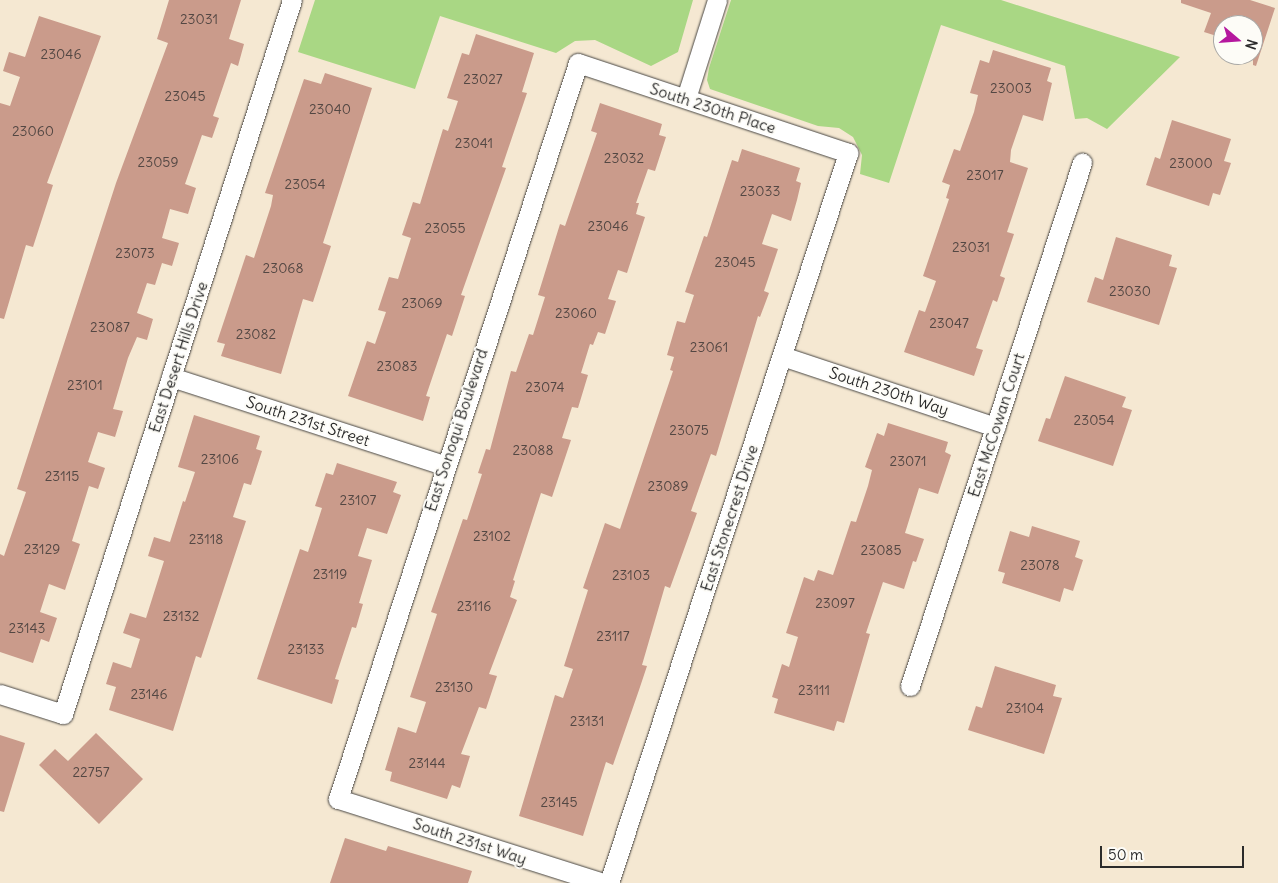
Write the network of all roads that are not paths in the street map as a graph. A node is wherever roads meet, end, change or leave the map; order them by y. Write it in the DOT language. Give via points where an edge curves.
graph roads {
  1 [pos="292,0"];
  2 [pos="718,0"];
  3 [pos="578,63"];
  4 [pos="686,98"];
  5 [pos="848,153"];
  6 [pos="1082,163"];
  7 [pos="782,356"];
  8 [pos="171,377"];
  9 [pos="995,427"];
  10 [pos="444,465"];
  11 [pos="910,686"];
  12 [pos="0,694"];
  13 [pos="338,799"];
  14 [pos="603,883"];
  15 [pos="609,883"];
  1 -- 8 [label="street, East Desert Hills Drive"];
  2 -- 4 [label="street"];
  3 -- 4 [label="street, South 230th Place"];
  3 -- 10 [label="street, East Sonoqui Boulevard"];
  4 -- 5 [label="street, South 230th Place"];
  5 -- 7 [label="street, East Stonecrest Drive"];
  6 -- 9 [label="street, East McCowan Court"];
  7 -- 9 [label="street, South 230th Way"];
  7 -- 15 [label="street, East Stonecrest Drive"];
  8 -- 10 [label="street, South 231st Street"];
  8 -- 12 [label="street, East Desert Hills Drive" via="63,714"];
  9 -- 11 [label="street, East McCowan Court"];
  10 -- 13 [label="street, East Sonoqui Boulevard"];
  13 -- 14 [label="street, South 231st Way"];
}
